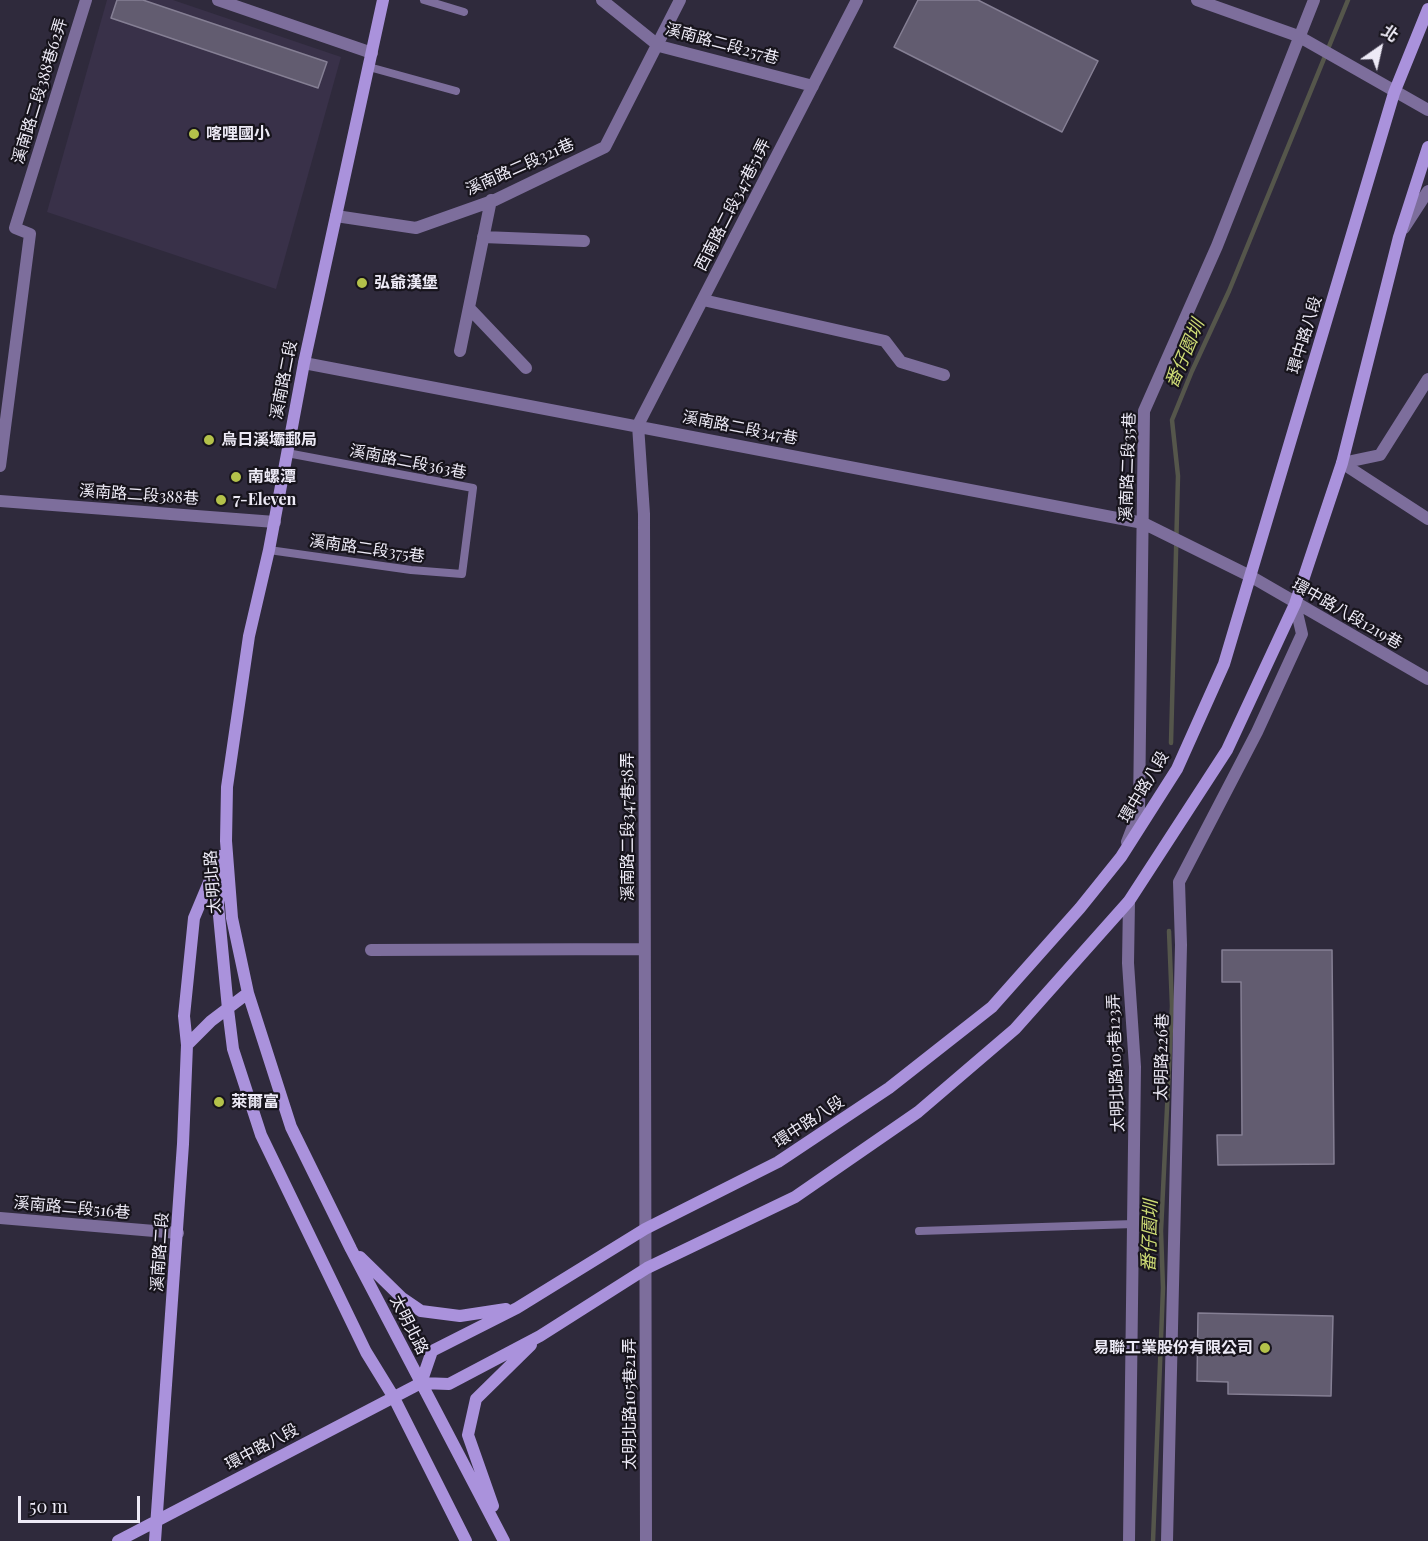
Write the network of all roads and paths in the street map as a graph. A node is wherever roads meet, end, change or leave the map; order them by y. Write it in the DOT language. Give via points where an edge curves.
graph roads {
  1 [pos="86,0"];
  2 [pos="218,0"];
  3 [pos="383,0"];
  4 [pos="424,0"];
  5 [pos="602,0"];
  6 [pos="680,0"];
  7 [pos="857,0"];
  8 [pos="1197,0"];
  9 [pos="1314,0"];
  10 [pos="1428,9"];
  11 [pos="464,12"];
  12 [pos="1298,36"];
  13 [pos="659,46"];
  14 [pos="372,53"];
  15 [pos="369,67"];
  16 [pos="813,86"];
  17 [pos="456,91"];
  18 [pos="1394,93"];
  19 [pos="1428,110"];
  20 [pos="1428,147"];
  21 [pos="1428,191"];
  22 [pos="490,200"];
  23 [pos="336,216"];
  24 [pos="483,237"];
  25 [pos="1399,237"];
  26 [pos="584,241"];
  27 [pos="703,300"];
  28 [pos="469,308"];
  29 [pos="460,351"];
  30 [pos="304,363"];
  31 [pos="526,368"];
  32 [pos="944,375"];
  33 [pos="1428,380"];
  34 [pos="638,425"];
  35 [pos="287,453"];
  36 [pos="1342,463"];
  37 [pos="0,466"];
  38 [pos="0,501"];
  39 [pos="1428,519"];
  40 [pos="275,522"];
  41 [pos="1143,523"];
  42 [pos="1182,542"];
  43 [pos="269,550"];
  44 [pos="462,574"];
  45 [pos="1250,576"];
  46 [pos="1294,604"];
  47 [pos="1428,679"];
  48 [pos="226,841"];
  49 [pos="1121,857"];
  50 [pos="1129,901"];
  51 [pos="644,949"];
  52 [pos="371,950"];
  53 [pos="248,993"];
  54 [pos="228,1009"];
  55 [pos="186,1045"];
  56 [pos="0,1218"];
  57 [pos="1134,1224"];
  58 [pos="645,1229"];
  59 [pos="919,1231"];
  60 [pos="178,1233"];
  61 [pos="351,1249"];
  62 [pos="647,1268"];
  63 [pos="517,1308"];
  64 [pos="540,1336"];
  65 [pos="421,1383"];
  66 [pos="393,1396"];
  67 [pos="157,1522"];
  68 [pos="118,1541"];
  69 [pos="155,1541"];
  70 [pos="466,1541"];
  71 [pos="505,1541"];
  72 [pos="646,1541"];
  73 [pos="1128,1541"];
  74 [pos="1167,1541"];
  1 -- 37 [label="street, 溪南路二段388巷62弄" via="15,228 30,234"];
  2 -- 14 [label="street"];
  3 -- 14 [label="street, 溪南路二段"];
  4 -- 11 [label="lane"];
  5 -- 13 [label="street, 溪南路二段257巷"];
  6 -- 13 [label="street, 溪南路二段321巷"];
  7 -- 16 [label="street, 西南路二段347巷51弄"];
  8 -- 12 [label="street"];
  9 -- 12 [label="street, 溪南路二段35巷"];
  10 -- 18 [label="street, 環中路八段"];
  12 -- 18 [label="street"];
  12 -- 41 [label="street, 溪南路二段35巷" via="1217,246 1144,411"];
  13 -- 16 [label="street, 溪南路二段257巷"];
  13 -- 22 [label="street, 溪南路二段321巷" via="605,147"];
  14 -- 15 [label="street, 溪南路二段"];
  15 -- 17 [label="lane"];
  15 -- 23 [label="street, 溪南路二段"];
  16 -- 27 [label="street, 西南路二段347巷51弄"];
  18 -- 19 [label="street"];
  18 -- 45 [label="street, 環中路八段"];
  20 -- 25 [label="street, 環中路八段"];
  21 -- 25 [label="street"];
  22 -- 23 [label="street, 溪南路二段321巷" via="416,228"];
  22 -- 24 [label="street"];
  23 -- 30 [label="street, 溪南路二段"];
  24 -- 26 [label="street"];
  24 -- 28 [label="street"];
  25 -- 36 [label="street, 環中路八段"];
  27 -- 32 [label="street" via="885,341 900,362"];
  27 -- 34 [label="street, 西南路二段347巷51弄"];
  28 -- 29 [label="street"];
  28 -- 31 [label="street"];
  30 -- 34 [label="street, 溪南路二段347巷"];
  30 -- 35 [label="street, 溪南路二段"];
  33 -- 36 [label="street" via="1380,455"];
  34 -- 41 [label="street, 溪南路二段347巷"];
  34 -- 51 [label="street, 溪南路二段347巷58弄" via="644,514"];
  35 -- 40 [label="street, 溪南路二段"];
  35 -- 44 [label="lane, 溪南路二段363巷" via="473,488"];
  36 -- 39 [label="street"];
  36 -- 46 [label="street, 環中路八段"];
  38 -- 40 [label="street, 溪南路二段388巷"];
  40 -- 43 [label="street, 溪南路二段"];
  41 -- 42 [label="street, 溪南路二段347巷"];
  41 -- 49 [label="street, 溪南路二段35巷" via="1140,811"];
  42 -- 45 [label="street, 環中路八段1219巷"];
  43 -- 44 [label="lane, 溪南路二段375巷"];
  43 -- 48 [label="street, 溪南路二段" via="249,636 237,715"];
  45 -- 46 [label="street, 環中路八段1219巷"];
  45 -- 49 [label="street, 環中路八段" via="1224,664 1177,769"];
  46 -- 47 [label="street, 環中路八段1219巷"];
  46 -- 50 [label="street, 環中路八段" via="1227,750"];
  46 -- 74 [label="street, 太明路226巷" via="1302,634 1257,732 1179,882 1181,945"];
  48 -- 53 [label="street, 太明北路" via="232,918"];
  48 -- 54 [label="street, 太明北路" via="218,905"];
  48 -- 55 [label="street, 溪南路二段" via="195,918 184,1016"];
  49 -- 58 [label="street, 環中路八段" via="992,1007 913,1070 778,1162"];
  50 -- 57 [label="street, 太明北路105巷123弄" via="1128,963 1135,1067"];
  50 -- 62 [label="street, 環中路八段" via="1015,1029 918,1112 795,1197"];
  51 -- 52 [label="street"];
  51 -- 58 [label="street, 溪南路二段347巷58弄"];
  53 -- 54 [label="street"];
  53 -- 61 [label="street, 太明北路" via="291,1127"];
  54 -- 55 [label="street"];
  54 -- 66 [label="street, 太明北路" via="233,1049 261,1135 366,1352"];
  55 -- 60 [label="street, 溪南路二段"];
  56 -- 60 [label="street, 溪南路二段516巷"];
  57 -- 59 [label="lane"];
  57 -- 73 [label="street, 太明北路105巷123弄"];
  58 -- 62 [label="street, 太明北路105巷21弄"];
  58 -- 63 [label="street, 環中路八段"];
  60 -- 67 [label="street, 溪南路二段"];
  61 -- 63 [label="street, 環中路八段" via="421,1311 460,1316"];
  61 -- 65 [label="street, 太明北路"];
  62 -- 64 [label="street, 環中路八段"];
  62 -- 72 [label="street, 太明北路105巷21弄"];
  63 -- 65 [label="street, 環中路八段" via="432,1351"];
  64 -- 65 [label="street, 環中路八段" via="449,1384"];
  64 -- 71 [label="street, 環中路八段" via="476,1400 468,1435"];
  65 -- 66 [label="street, 環中路八段"];
  65 -- 71 [label="street, 太明北路"];
  66 -- 67 [label="street, 環中路八段"];
  66 -- 70 [label="street, 太明北路"];
  67 -- 68 [label="street, 環中路八段"];
  67 -- 69 [label="street, 溪南路二段"];
}
